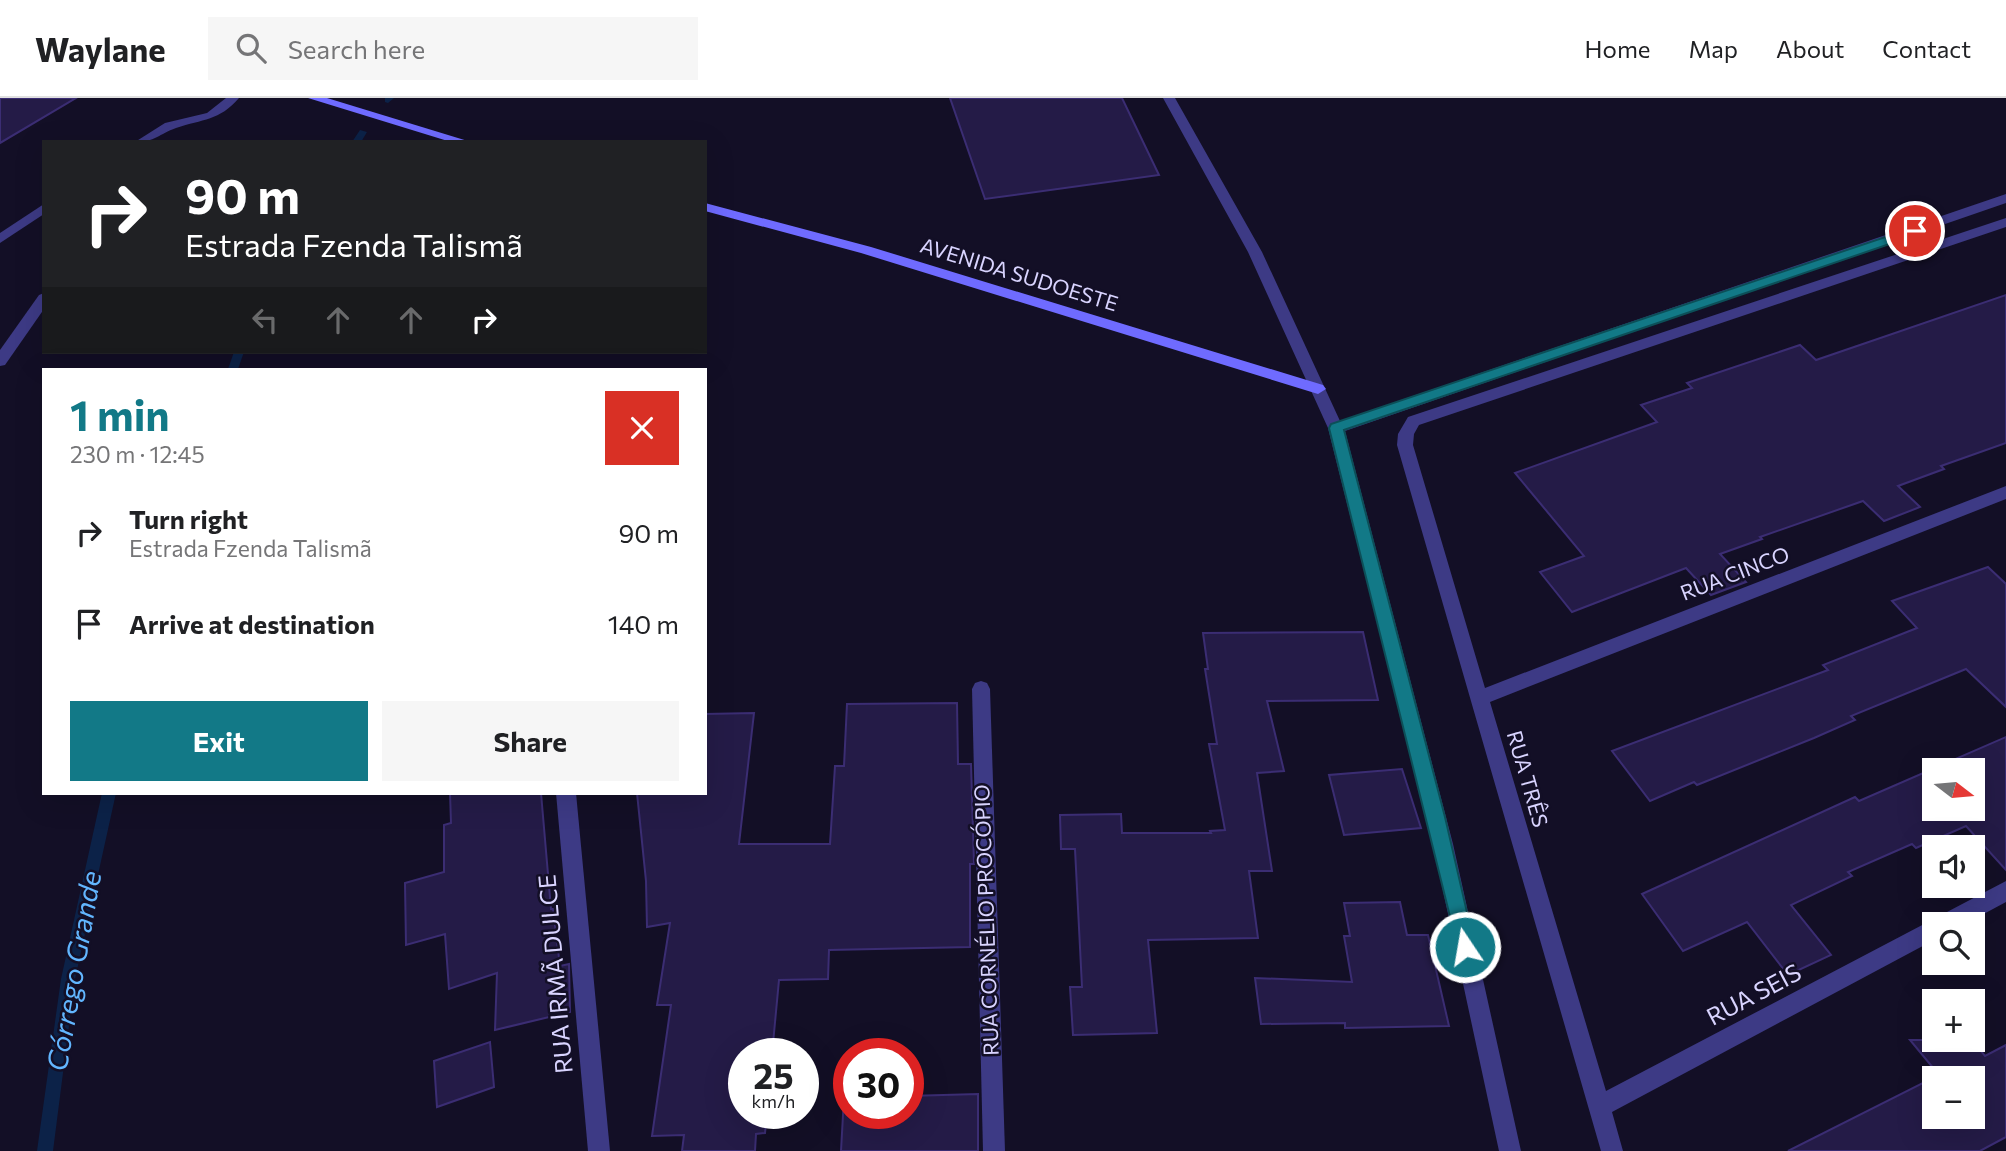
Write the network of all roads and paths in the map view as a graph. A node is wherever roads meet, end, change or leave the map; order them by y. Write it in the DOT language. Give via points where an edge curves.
graph roads {
  1 [pos="233,98"];
  2 [pos="314,98"];
  3 [pos="1169,98"];
  4 [pos="211,116"];
  5 [pos="144,140"];
  6 [pos="169,140"];
  7 [pos="458,140"];
  8 [pos="2006,198"];
  9 [pos="707,207"];
  10 [pos="42,209"];
  11 [pos="2006,222"];
  12 [pos="0,239"];
  13 [pos="42,301"];
  14 [pos="0,361"];
  15 [pos="1318,389"];
  16 [pos="1336,428"];
  17 [pos="2006,492"];
  18 [pos="981,689"];
  19 [pos="1480,698"];
  20 [pos="566,795"];
  21 [pos="2006,891"];
  22 [pos="1967,912"];
  23 [pos="1922,935"];
  24 [pos="1599,1107"];
  25 [pos="599,1151"];
  26 [pos="994,1151"];
  27 [pos="1510,1151"];
  28 [pos="1612,1151"];
  1 -- 4 [label="street"];
  2 -- 7 [label="street"];
  3 -- 15 [label="street" via="1255,251"];
  4 -- 5 [label="street" via="169,126"];
  4 -- 6 [label="street"];
  8 -- 16 [label="street"];
  9 -- 15 [label="street, AVENIDA SUDOESTE" via="866,250"];
  10 -- 12 [label="street"];
  11 -- 19 [label="street, RUA TRÊS" via="1413,421 1405,445"];
  13 -- 14 [label="street"];
  15 -- 16 [label="street"];
  16 -- 27 [label="street" via="1443,844"];
  17 -- 19 [label="street, RUA CINCO"];
  18 -- 26 [label="street, RUA CORNÉLIO PROCÓPIO"];
  19 -- 24 [label="street, RUA TRÊS"];
  20 -- 25 [label="street, RUA IRMÃ DULCE"];
  21 -- 22 [label="street"];
  23 -- 24 [label="street, RUA SEIS"];
  24 -- 28 [label="street, RUA TRÊS"];
}
